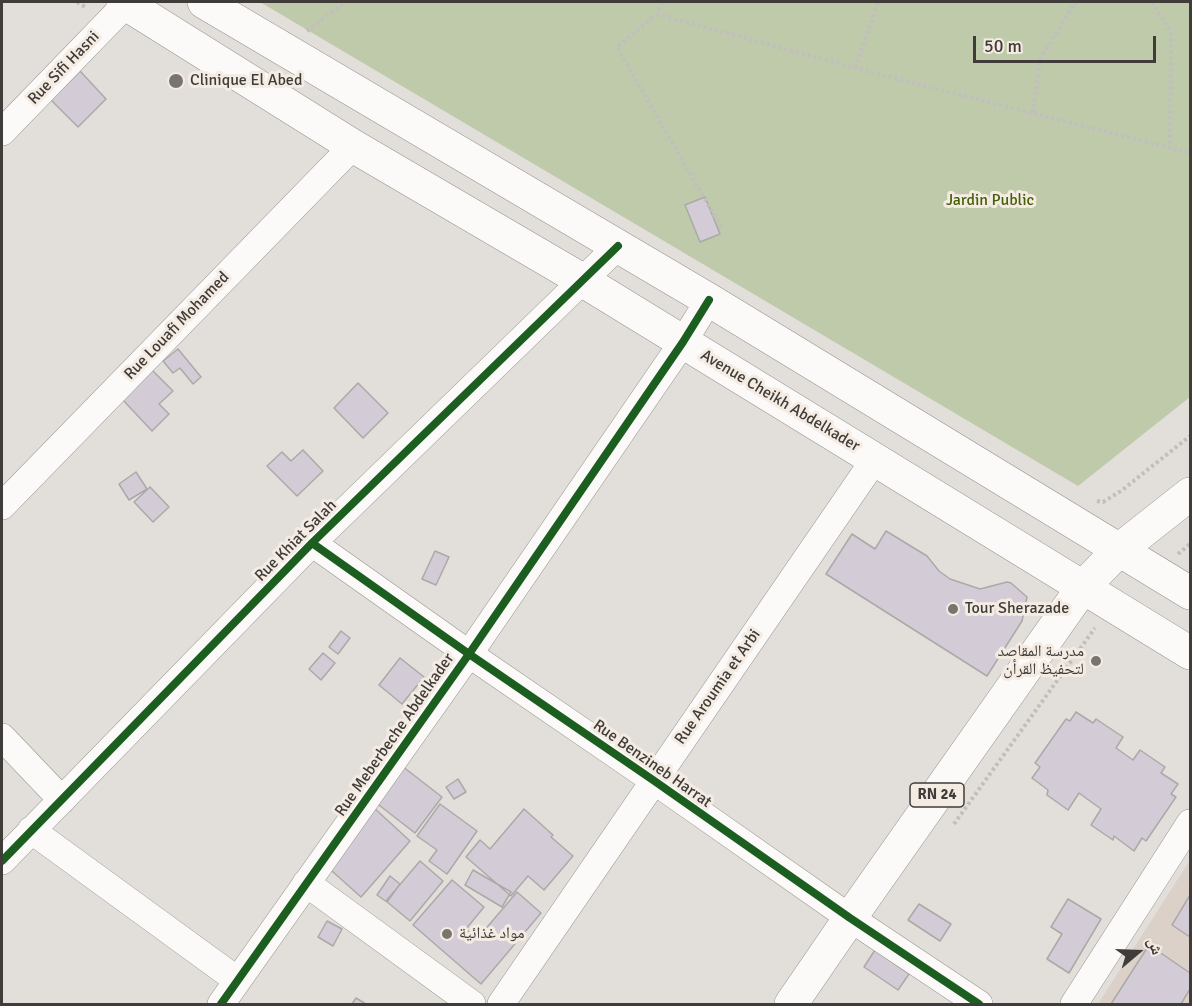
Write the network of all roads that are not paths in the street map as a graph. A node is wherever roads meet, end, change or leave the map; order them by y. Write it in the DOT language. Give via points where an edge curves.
graph roads {
  1 [pos="126,2"];
  2 [pos="204,2"];
  3 [pos="2,132"];
  4 [pos="353,146"];
  5 [pos="618,246"];
  6 [pos="582,280"];
  7 [pos="709,300"];
  8 [pos="683,342"];
  9 [pos="875,459"];
  10 [pos="1191,494"];
  11 [pos="2,506"];
  12 [pos="312,543"];
  13 [pos="1119,550"];
  14 [pos="1083,587"];
  15 [pos="1191,593"];
  16 [pos="1191,653"];
  17 [pos="469,654"];
  18 [pos="2,737"];
  19 [pos="653,780"];
  20 [pos="62,800"];
  21 [pos="1191,823"];
  22 [pos="31,830"];
  23 [pos="2,861"];
  24 [pos="306,883"];
  25 [pos="850,918"];
  26 [pos="237,980"];
  27 [pos="221,1005"];
  28 [pos="472,1005"];
  29 [pos="501,1005"];
  30 [pos="791,1005"];
  31 [pos="979,1005"];
  32 [pos="1074,1005"];
  1 -- 3 [label="street, Rue Sifi Hasni"];
  1 -- 4 [label="main road, Avenue Cheikh Abdelkader"];
  2 -- 5 [label="main road"];
  4 -- 6 [label="main road, Avenue Cheikh Abdelkader"];
  4 -- 11 [label="street, Rue Louafi Mohamed"];
  5 -- 6 [label="street, Rue Khiat Salah"];
  5 -- 7 [label="main road"];
  6 -- 8 [label="main road, Avenue Cheikh Abdelkader"];
  6 -- 12 [label="street, Rue Khiat Salah"];
  7 -- 8 [label="street, Rue Meberbeche Abdelkader"];
  7 -- 13 [label="main road"];
  8 -- 9 [label="main road, Avenue Cheikh Abdelkader"];
  8 -- 17 [label="street, Rue Meberbeche Abdelkader"];
  9 -- 14 [label="main road, Avenue Cheikh Abdelkader"];
  9 -- 19 [label="street, Rue Aroumia et Arbi"];
  10 -- 13 [label="main road, RN 24"];
  12 -- 17 [label="street, Rue Benzineb Harrat"];
  12 -- 20 [label="street, Rue Khiat Salah"];
  13 -- 14 [label="main road, RN 24"];
  13 -- 15 [label="main road"];
  14 -- 16 [label="main road, Avenue Cheikh Abdelkader"];
  14 -- 25 [label="main road, RN 24"];
  17 -- 19 [label="street, Rue Benzineb Harrat"];
  17 -- 24 [label="street, Rue Meberbeche Abdelkader"];
  18 -- 20 [label="street"];
  19 -- 25 [label="street, Rue Benzineb Harrat"];
  19 -- 29 [label="street, Rue Aroumia et Arbi"];
  20 -- 22 [label="street, Rue Khiat Salah"];
  21 -- 32 [label="street"];
  22 -- 23 [label="street, Rue Khiat Salah"];
  22 -- 26 [label="street"];
  24 -- 26 [label="street, Rue Meberbeche Abdelkader"];
  24 -- 28 [label="street"];
  25 -- 30 [label="main road, RN 24"];
  25 -- 31 [label="street, Rue Benzineb Harrat"];
  26 -- 27 [label="street, Rue Meberbeche Abdelkader"];
}
